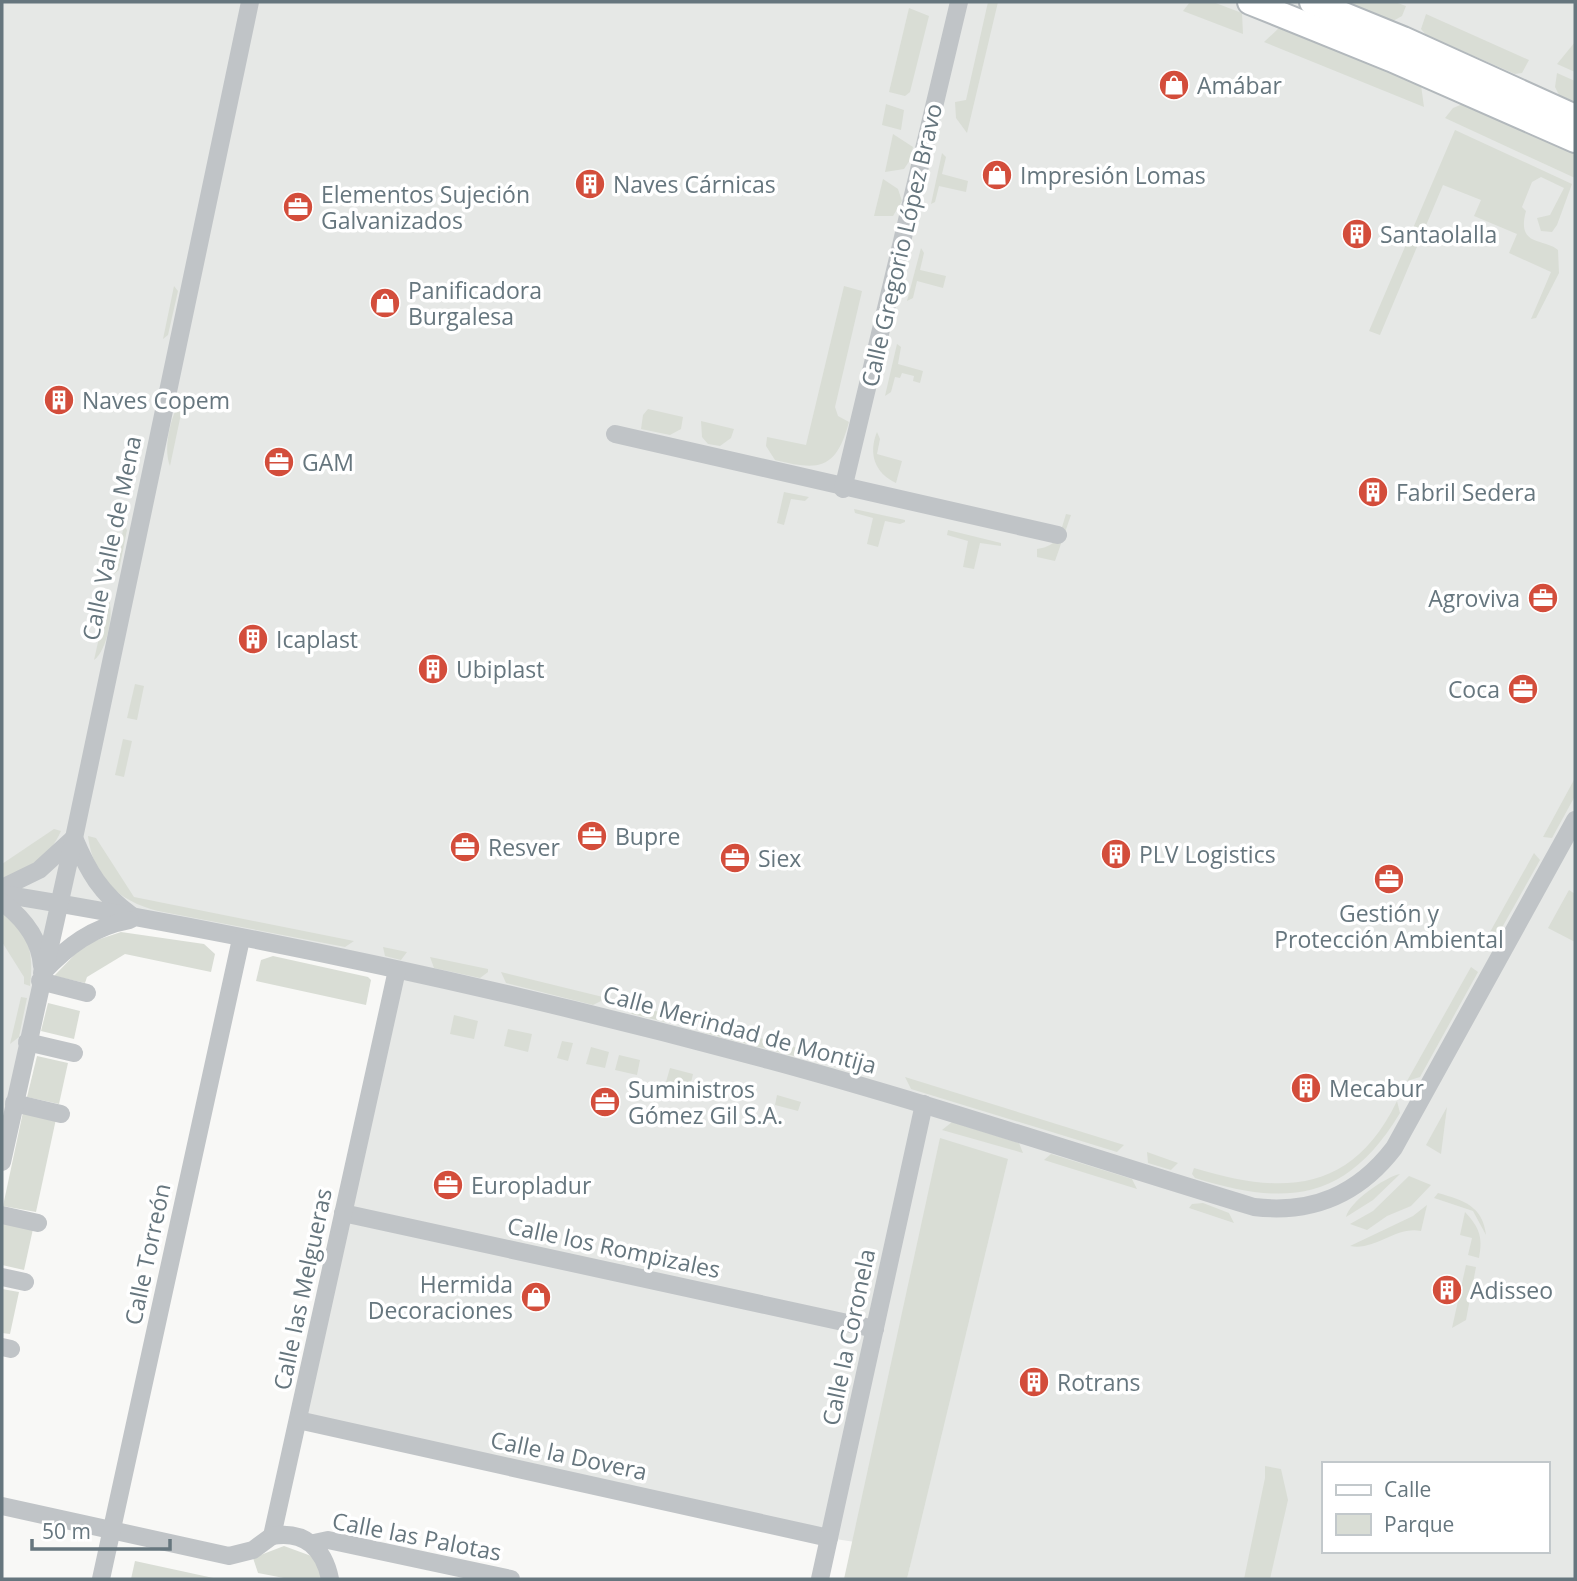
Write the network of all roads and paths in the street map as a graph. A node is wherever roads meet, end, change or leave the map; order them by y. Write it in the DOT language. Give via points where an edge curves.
graph roads {
  1 [pos="250,2"];
  2 [pos="959,2"];
  3 [pos="1250,2"];
  4 [pos="1312,2"];
  5 [pos="1575,117"];
  6 [pos="1575,140"];
  7 [pos="615,434"];
  8 [pos="844,489"];
  9 [pos="1058,536"];
  10 [pos="1575,820"];
  11 [pos="74,838"];
  12 [pos="2,888"];
  13 [pos="2,894"];
  14 [pos="2,902"];
  15 [pos="60,904"];
  16 [pos="136,918"];
  17 [pos="241,939"];
  18 [pos="397,970"];
  19 [pos="41,977"];
  20 [pos="88,993"];
  21 [pos="27,1042"];
  22 [pos="74,1053"];
  23 [pos="14,1103"];
  24 [pos="924,1104"];
  25 [pos="61,1114"];
  26 [pos="2,1162"];
  27 [pos="344,1213"];
  28 [pos="2,1215"];
  29 [pos="38,1223"];
  30 [pos="2,1277"];
  31 [pos="25,1282"];
  32 [pos="874,1329"];
  33 [pos="298,1420"];
  34 [pos="2,1506"];
  35 [pos="111,1530"];
  36 [pos="272,1536"];
  37 [pos="829,1538"];
  38 [pos="314,1543"];
  39 [pos="101,1579"];
  40 [pos="330,1579"];
  41 [pos="511,1579"];
  42 [pos="820,1579"];
  1 -- 11 [label="street, Calle Valle de Mena"];
  2 -- 8 [label="street, Calle Gregorio López Bravo"];
  3 -- 6 [label="main road"];
  4 -- 5 [label="main road"];
  7 -- 8 [label="street"];
  8 -- 9 [label="street"];
  10 -- 24 [label="street, Calle Merindad de Montija" via="1394,1148 1365,1178 1324,1203 1294,1209 1254,1207"];
  11 -- 12 [label="street" via="39,870"];
  11 -- 15 [label="street, Calle Valle de Mena"];
  11 -- 16 [label="street" via="103,893"];
  13 -- 15 [label="street, Calle Merindad de Montija"];
  14 -- 19 [label="street" via="38,944"];
  15 -- 16 [label="street, Calle Merindad de Montija"];
  15 -- 19 [label="street, Calle Valle de Mena"];
  16 -- 17 [label="street, Calle Merindad de Montija"];
  16 -- 19 [label="street, Calle Merindad de Montija" via="79,938"];
  17 -- 18 [label="street, Calle Merindad de Montija"];
  17 -- 35 [label="street, Calle Torreón"];
  18 -- 24 [label="street, Calle Merindad de Montija" via="735,1051"];
  18 -- 27 [label="street, Calle las Melgueras"];
  19 -- 20 [label="street"];
  19 -- 21 [label="street, Calle Valle de Mena"];
  21 -- 22 [label="street"];
  21 -- 23 [label="street, Calle Valle de Mena"];
  23 -- 25 [label="street"];
  23 -- 26 [label="street, Calle Valle de Mena"];
  24 -- 32 [label="street, Calle la Coronela"];
  27 -- 32 [label="street, Calle los Rompizales"];
  27 -- 33 [label="street, Calle las Melgueras"];
  28 -- 29 [label="street"];
  30 -- 31 [label="street"];
  32 -- 37 [label="street, Calle la Coronela"];
  33 -- 36 [label="street, Calle las Melgueras"];
  33 -- 37 [label="street, Calle la Dovera"];
  34 -- 35 [label="street"];
  35 -- 36 [label="street" via="229,1556 253,1550"];
  35 -- 39 [label="street, Calle Torreón"];
  36 -- 38 [label="street"];
  37 -- 42 [label="street, Calle la Coronela"];
  38 -- 40 [label="street"];
  38 -- 41 [label="street, Calle las Palotas" via="328,1540"];
}
